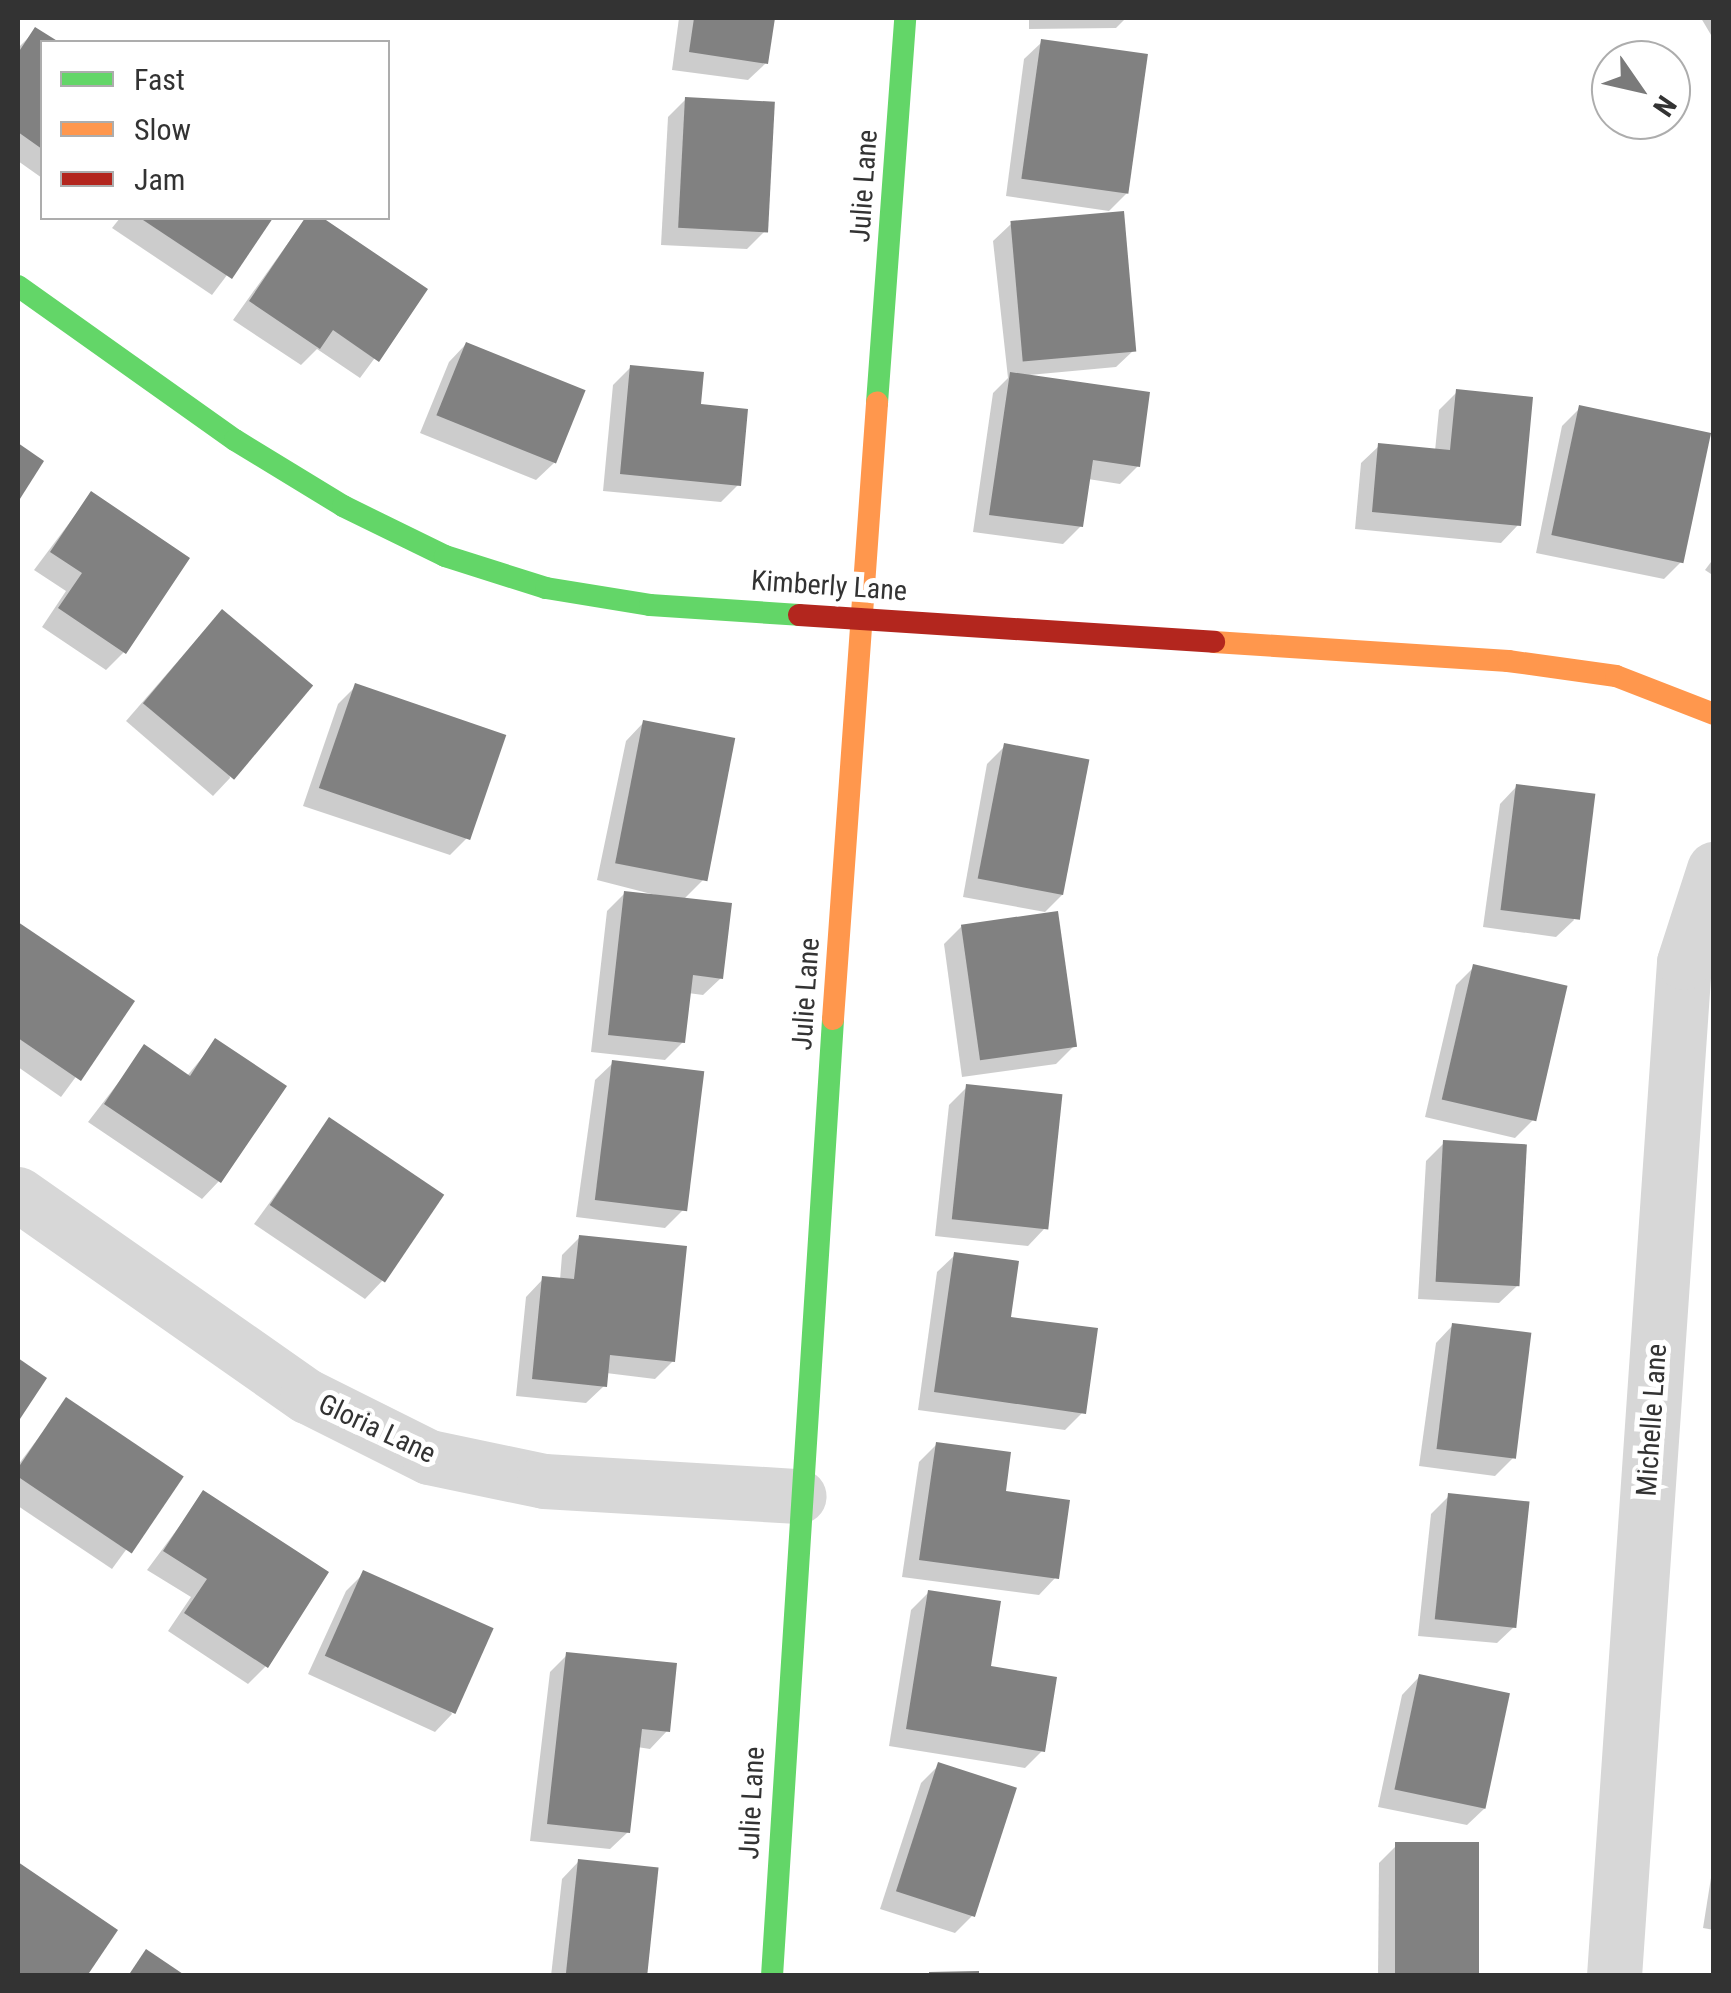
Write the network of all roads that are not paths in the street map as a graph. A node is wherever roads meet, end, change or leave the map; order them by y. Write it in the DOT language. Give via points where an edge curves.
graph roads {
  1 [pos="905,18"];
  2 [pos="18,286"];
  3 [pos="864,618"];
  4 [pos="1714,714"];
  5 [pos="1714,868"];
  6 [pos="18,1194"];
  7 [pos="798,1496"];
  8 [pos="772,1976"];
  9 [pos="1614,1976"];
  1 -- 3 [label="street, Julie Lane"];
  2 -- 3 [label="street, Kimberly Lane" via="235,440 343,506 445,556 546,588 650,605"];
  3 -- 4 [label="street, Kimberly Lane" via="1508,661 1616,676"];
  3 -- 7 [label="street, Julie Lane"];
  5 -- 9 [label="street, Michelle Lane" via="1684,962"];
  6 -- 7 [label="street, Gloria Lane" via="308,1396 429,1457 544,1481"];
  7 -- 8 [label="street, Julie Lane"];
}
